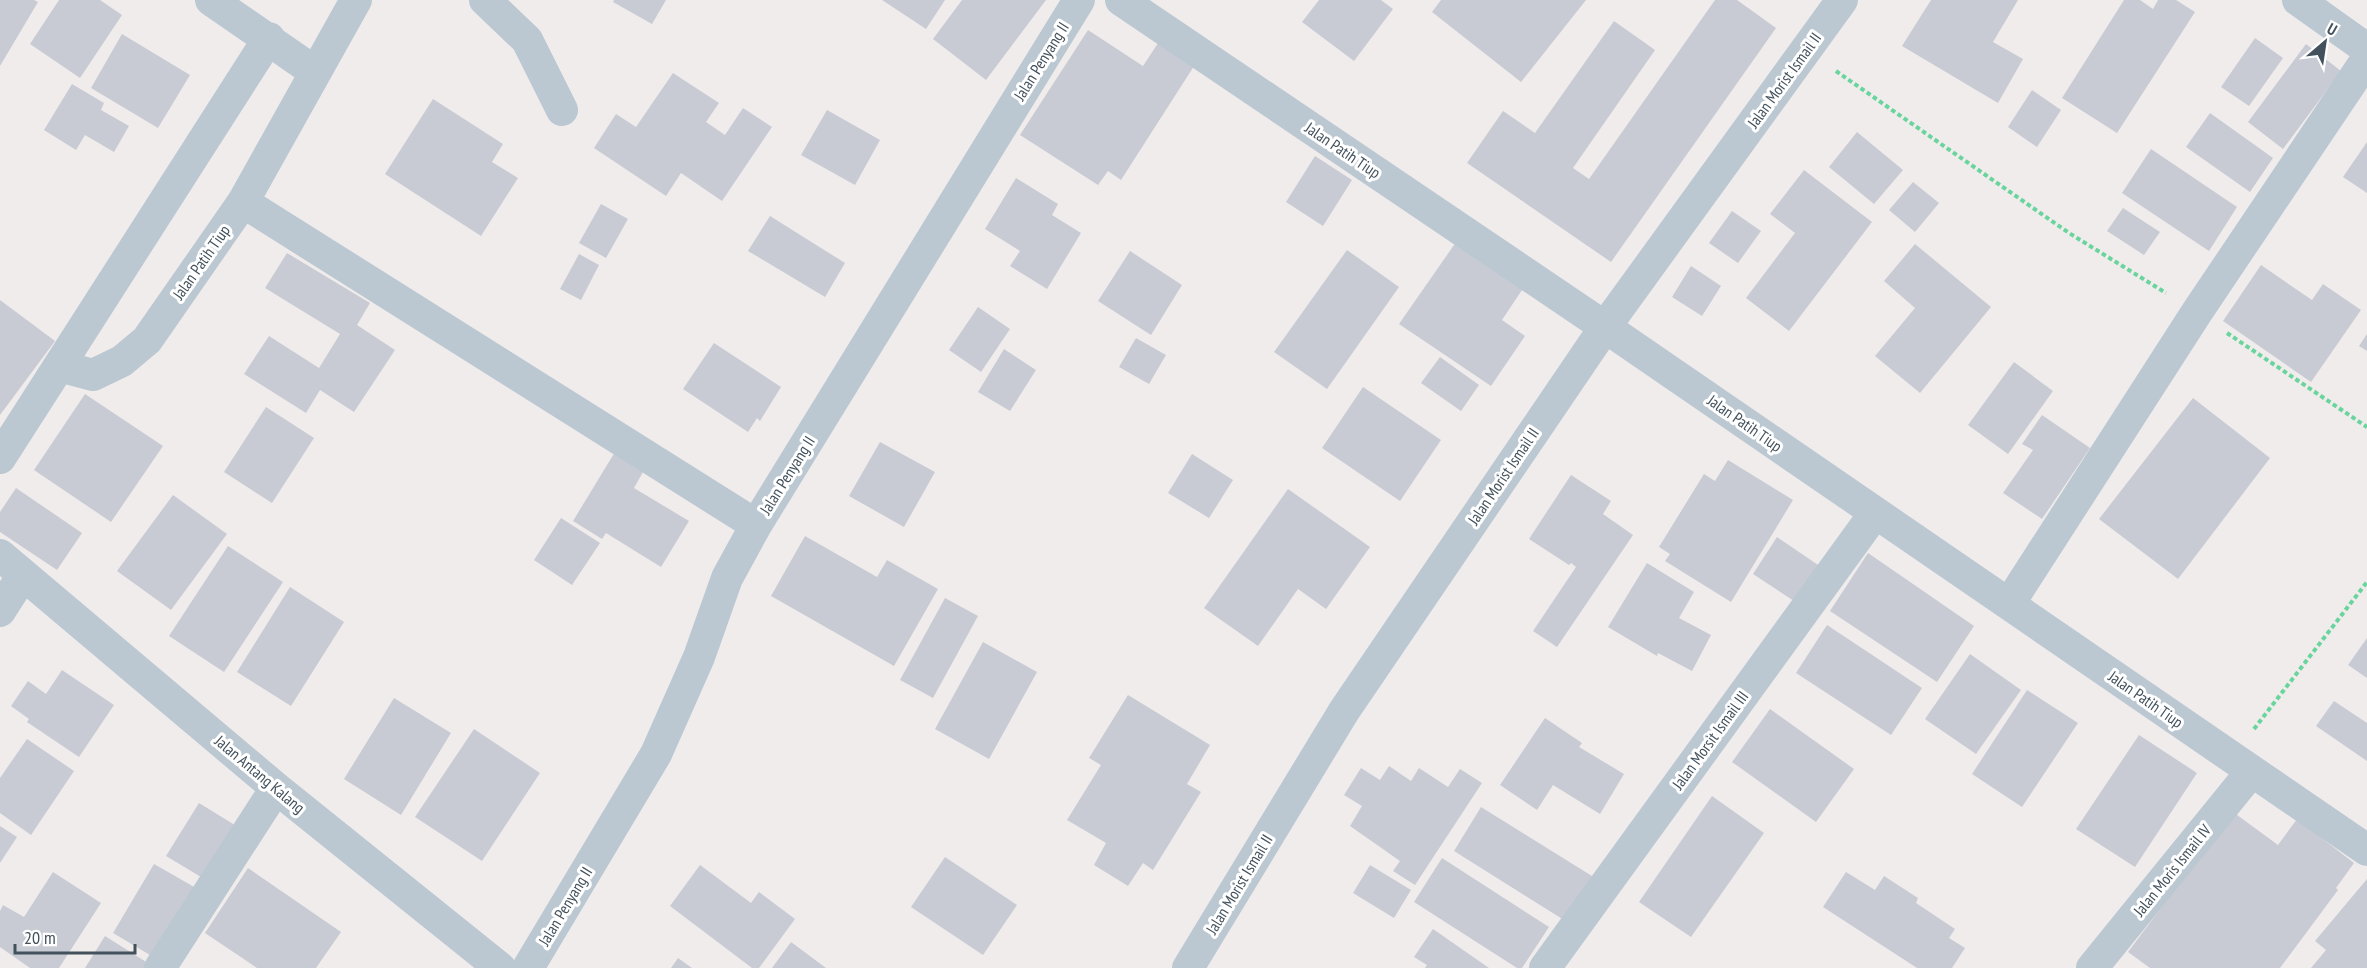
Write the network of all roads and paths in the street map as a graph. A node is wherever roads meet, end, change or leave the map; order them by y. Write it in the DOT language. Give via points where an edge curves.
graph roads {
  1 [pos="211,0"];
  2 [pos="356,0"];
  3 [pos="485,0"];
  4 [pos="1079,0"];
  5 [pos="1121,0"];
  6 [pos="1842,0"];
  7 [pos="2298,0"];
  8 [pos="269,38"];
  9 [pos="2367,49"];
  10 [pos="1806,50"];
  11 [pos="2367,59"];
  12 [pos="315,72"];
  13 [pos="562,110"];
  14 [pos="243,202"];
  15 [pos="2197,312"];
  16 [pos="1605,327"];
  17 [pos="59,366"];
  18 [pos="2367,427"];
  19 [pos="0,458"];
  20 [pos="1875,513"];
  21 [pos="756,525"];
  22 [pos="0,555"];
  23 [pos="24,575"];
  24 [pos="2367,582"];
  25 [pos="2009,604"];
  26 [pos="0,611"];
  27 [pos="2242,764"];
  28 [pos="276,788"];
  29 [pos="2367,850"];
  30 [pos="160,968"];
  31 [pos="500,968"];
  32 [pos="528,968"];
  33 [pos="1188,968"];
  34 [pos="1545,968"];
  35 [pos="2092,968"];
  1 -- 8 [label="street"];
  2 -- 12 [label="street, Jalan Patih Tiup"];
  3 -- 13 [label="street" via="527,40"];
  4 -- 21 [label="street, Jalan Penyang II"];
  5 -- 16 [label="street, Jalan Patih Tiup"];
  6 -- 10 [label="street, Jalan Morist Ismail II"];
  7 -- 9 [label="street"];
  8 -- 12 [label="street"];
  8 -- 17 [label="street"];
  10 -- 15 [label="path" via="2070,233"];
  10 -- 16 [label="street, Jalan Morist Ismail II"];
  11 -- 15 [label="street"];
  12 -- 14 [label="street, Jalan Patih Tiup"];
  14 -- 17 [label="street, Jalan Patih Tiup" via="147,340 122,360 93,375"];
  14 -- 21 [label="street"];
  15 -- 18 [label="path"];
  15 -- 25 [label="street"];
  16 -- 20 [label="street, Jalan Patih Tiup"];
  16 -- 33 [label="street, Jalan Morist Ismail II" via="1344,711"];
  17 -- 19 [label="street"];
  20 -- 25 [label="street, Jalan Patih Tiup"];
  20 -- 34 [label="street, Jalan Morsit Ismail III"];
  21 -- 32 [label="street, Jalan Penyang II" via="727,578 699,657 656,754"];
  22 -- 23 [label="street, Jalan Antang Kalang"];
  23 -- 26 [label="street"];
  23 -- 28 [label="street, Jalan Antang Kalang"];
  24 -- 27 [label="path"];
  25 -- 27 [label="street, Jalan Patih Tiup"];
  27 -- 29 [label="street, Jalan Patih Tiup"];
  27 -- 35 [label="street, Jalan Moris Ismail IV"];
  28 -- 30 [label="street"];
  28 -- 31 [label="street, Jalan Antang Kalang"];
}
